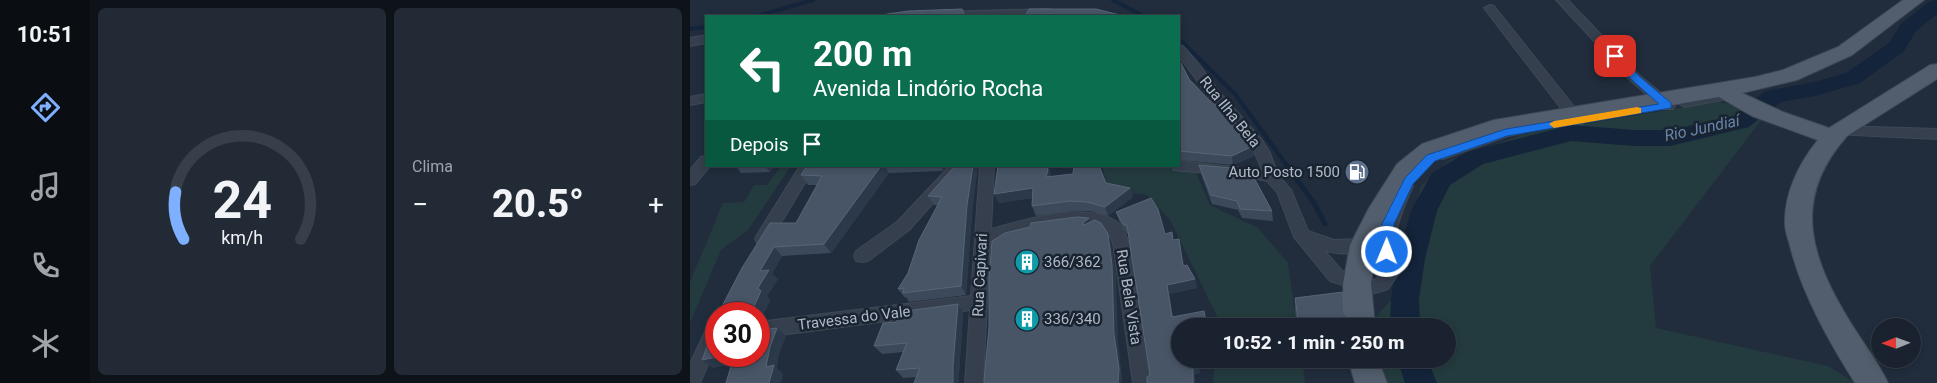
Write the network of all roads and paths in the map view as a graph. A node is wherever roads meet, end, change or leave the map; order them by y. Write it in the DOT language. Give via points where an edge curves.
graph roads {
  1 [pos="1562,0"];
  2 [pos="1915,0"];
  3 [pos="1490,8"];
  4 [pos="1057,12"];
  5 [pos="943,15"];
  6 [pos="705,39"];
  7 [pos="690,42"];
  8 [pos="1180,51"];
  9 [pos="1937,70"];
  10 [pos="1730,95"];
  11 [pos="705,98"];
  12 [pos="690,101"];
  13 [pos="1665,103"];
  14 [pos="1575,118"];
  15 [pos="1836,134"];
  16 [pos="1937,134"];
  17 [pos="705,162"];
  18 [pos="1180,166"];
  19 [pos="807,167"];
  20 [pos="958,167"];
  21 [pos="987,167"];
  22 [pos="1272,177"];
  23 [pos="690,180"];
  24 [pos="1300,233"];
  25 [pos="982,237"];
  26 [pos="1363,245"];
  27 [pos="1340,249"];
  28 [pos="753,256"];
  29 [pos="862,256"];
  30 [pos="1345,279"];
  31 [pos="978,302"];
  32 [pos="1357,318"];
  33 [pos="770,329"];
  34 [pos="705,354"];
  35 [pos="1366,368"];
  36 [pos="691,383"];
  37 [pos="974,383"];
  38 [pos="1142,383"];
  39 [pos="1371,383"];
  40 [pos="1872,383"];
  1 -- 13 [label="street" via="1635,78"];
  2 -- 10 [label="main road" via="1845,51 1812,67"];
  3 -- 14 [label="street"];
  4 -- 5 [label="street"];
  6 -- 7 [label="street"];
  8 -- 22 [label="street, Rua Ilha Bela" via="1257,143"];
  9 -- 15 [label="main road"];
  10 -- 13 [label="main road"];
  10 -- 15 [label="main road" via="1792,124"];
  11 -- 12 [label="street"];
  13 -- 14 [label="main road"];
  14 -- 26 [label="main road" via="1494,128 1430,150 1406,170"];
  14 -- 30 [label="street" via="1506,132 1431,158 1408,181 1388,224 1387,252 1391,273 1382,284 1372,287"];
  15 -- 16 [label="street"];
  15 -- 40 [label="main road" via="1811,170 1800,194 1798,224 1805,256 1820,297"];
  17 -- 23 [label="street"];
  18 -- 22 [label="street"];
  19 -- 28 [label="street"];
  20 -- 29 [label="street" via="903,226"];
  21 -- 25 [label="street, Rua Capivari"];
  22 -- 24 [label="street, Rua Ilha Bela" via="1284,190"];
  24 -- 27 [label="street"];
  24 -- 30 [label="street, Rua Ilha Bela"];
  25 -- 31 [label="street, Rua Capivari"];
  25 -- 38 [label="street, Rua Bela Vista" via="1047,222 1091,217 1112,227 1121,242"];
  26 -- 27 [label="street"];
  26 -- 30 [label="main road"];
  27 -- 30 [label="street"];
  30 -- 32 [label="main road"];
  31 -- 33 [label="street, Travessa do Vale"];
  31 -- 37 [label="street, Rua Capivari"];
  34 -- 36 [label="street"];
  35 -- 39 [label="main road"];
}
